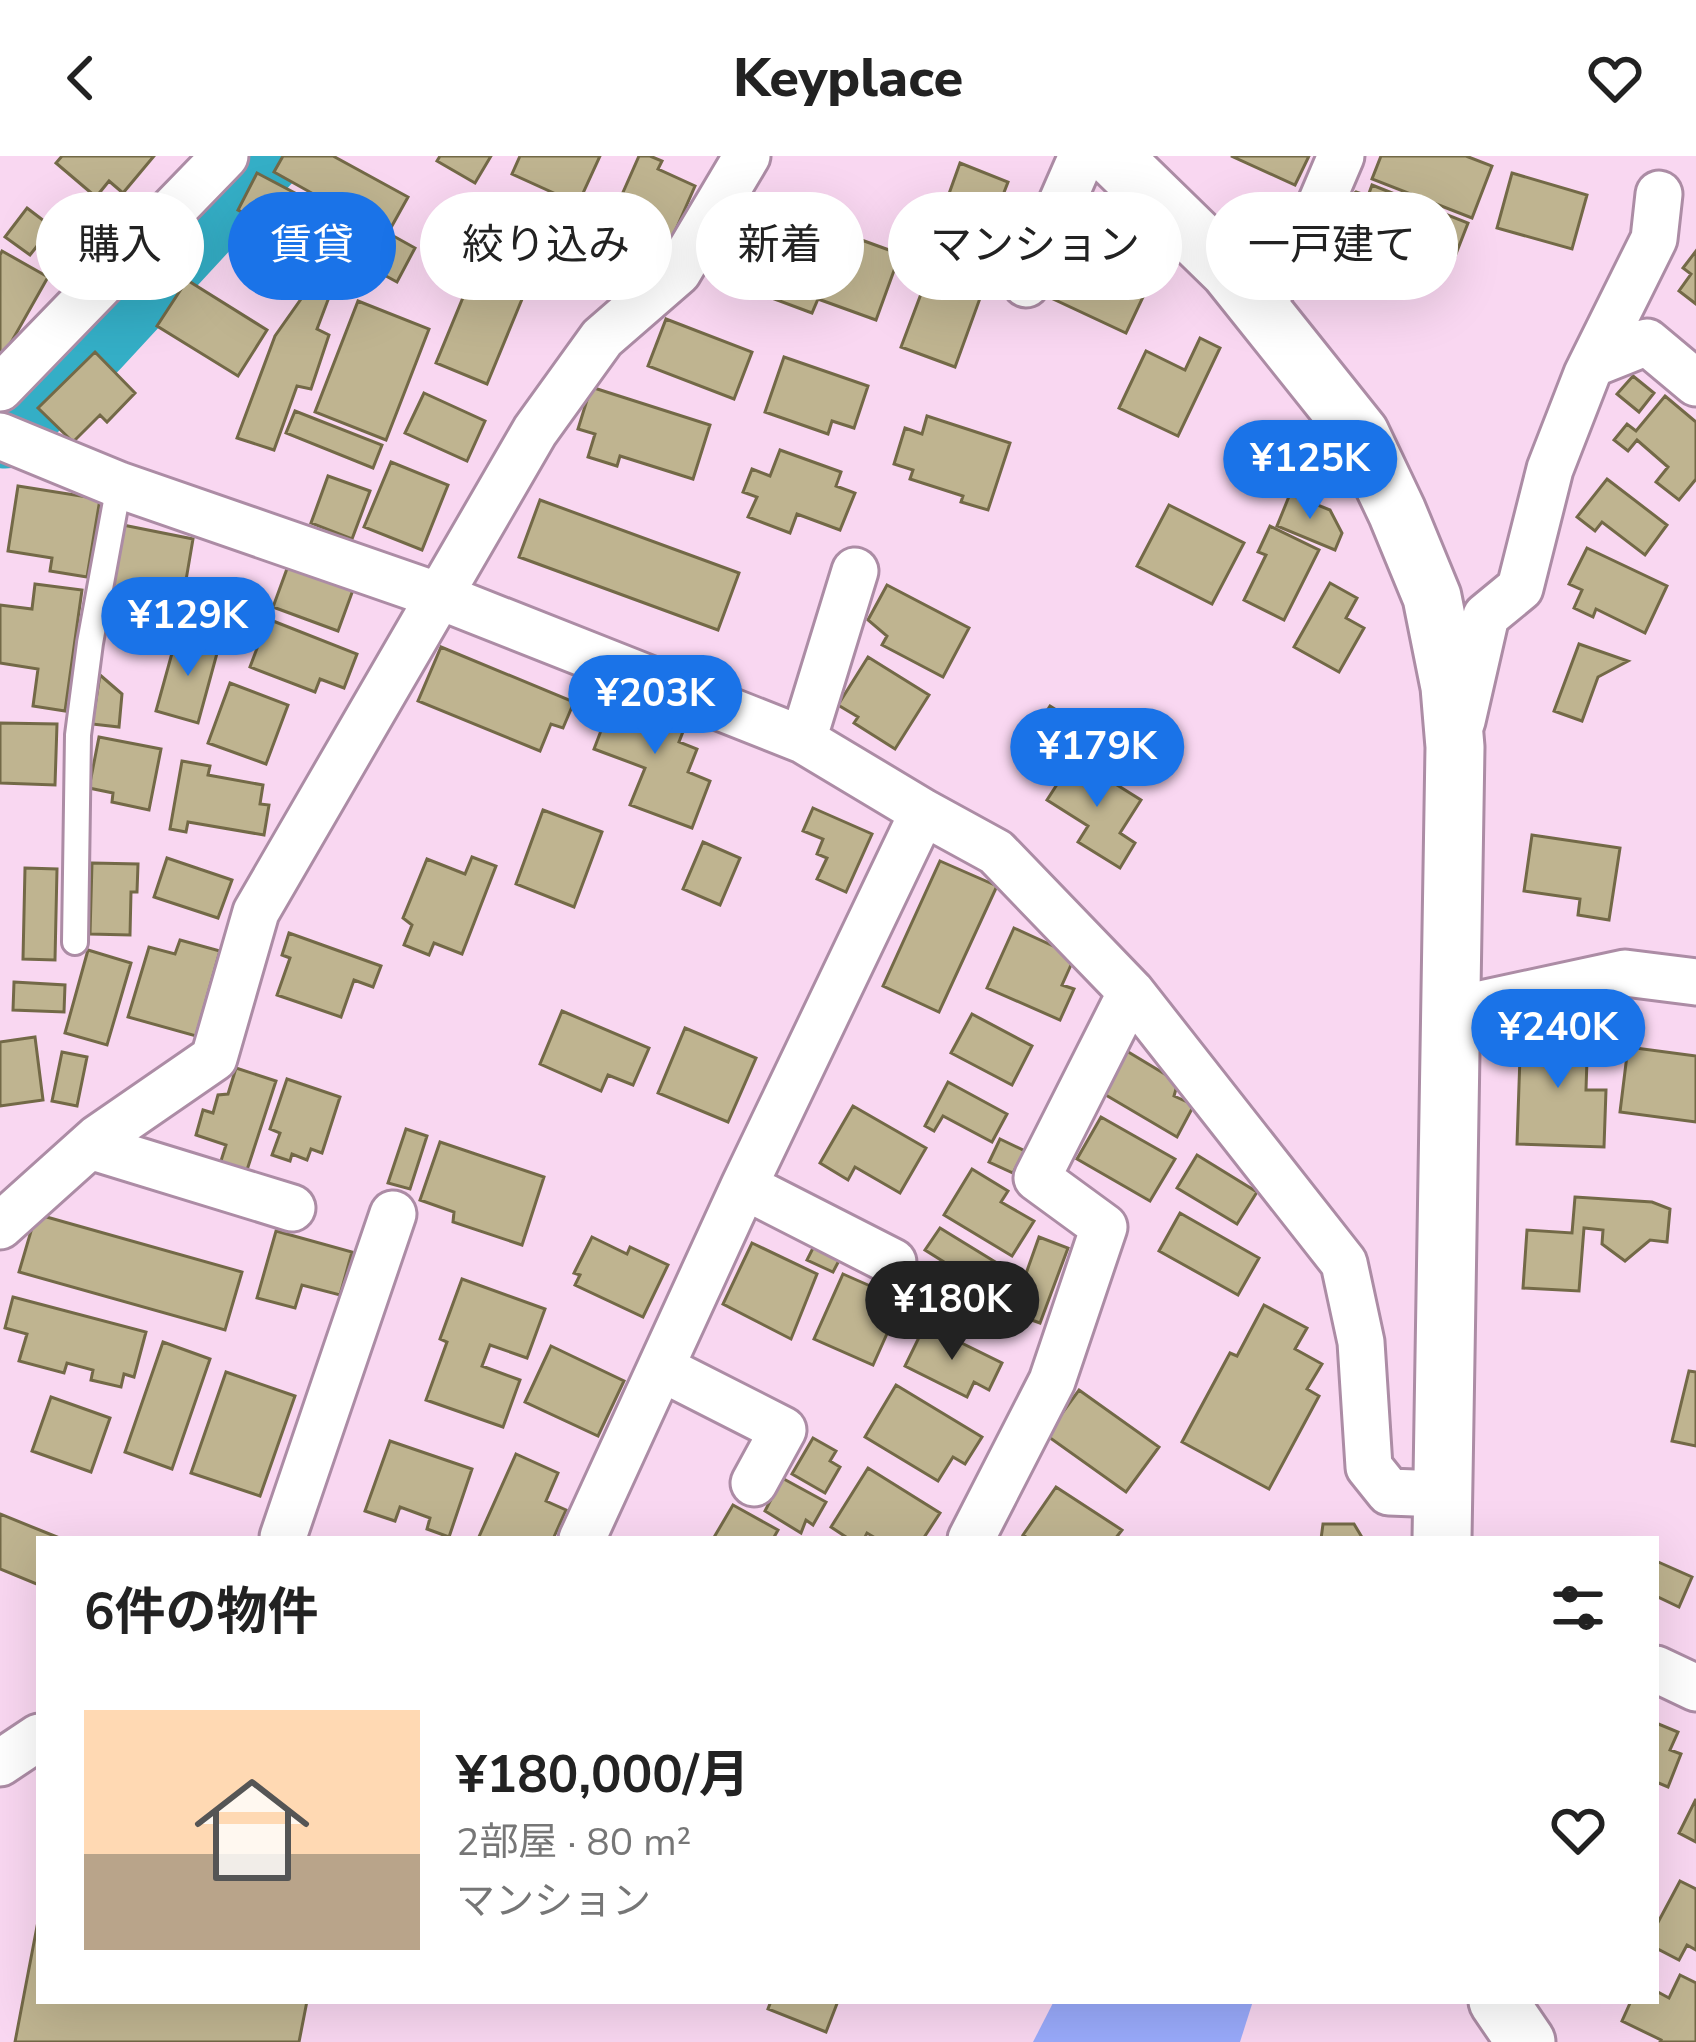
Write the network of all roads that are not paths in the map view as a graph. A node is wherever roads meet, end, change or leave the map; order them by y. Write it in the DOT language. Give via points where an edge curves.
graph roads {
  1 [pos="225,156"];
  2 [pos="747,156"];
  3 [pos="1082,156"];
  4 [pos="1112,156"];
  5 [pos="1341,156"];
  6 [pos="1066,192"];
  7 [pos="1658,194"];
  8 [pos="1259,309"];
  9 [pos="1592,364"];
  10 [pos="1696,383"];
  11 [pos="0,388"];
  12 [pos="0,436"];
  13 [pos="119,485"];
  14 [pos="855,571"];
  15 [pos="439,596"];
  16 [pos="803,740"];
  17 [pos="1455,747"];
  18 [pos="923,812"];
  19 [pos="75,942"];
  20 [pos="1696,982"];
  21 [pos="1131,992"];
  22 [pos="1449,1011"];
  23 [pos="90,1146"];
  24 [pos="744,1186"];
  25 [pos="292,1208"];
  26 [pos="394,1214"];
  27 [pos="0,1226"];
  28 [pos="893,1262"];
  29 [pos="661,1368"];
  30 [pos="754,1483"];
  31 [pos="1441,1516"];
  32 [pos="282,1536"];
  33 [pos="583,1536"];
  34 [pos="975,1536"];
  35 [pos="1659,1671"];
  36 [pos="1696,1688"];
  37 [pos="1500,2004"];
  38 [pos="1526,2042"];
  1 -- 11 [label="street"];
  2 -- 15 [label="street" via="679,272 602,338 535,431"];
  3 -- 6 [label="street"];
  4 -- 8 [label="street"];
  5 -- 8 [label="street" via="1316,217"];
  7 -- 9 [label="street" via="1654,239"];
  8 -- 17 [label="street" via="1360,434 1397,512 1432,597"];
  9 -- 10 [label="street" via="1647,342"];
  9 -- 17 [label="street" via="1550,470 1520,588 1486,616"];
  12 -- 13 [label="street"];
  13 -- 15 [label="street"];
  13 -- 19 [label="lane" via="78,735"];
  14 -- 16 [label="street"];
  15 -- 16 [label="street"];
  15 -- 23 [label="street" via="256,912 214,1058"];
  16 -- 18 [label="street"];
  17 -- 22 [label="street"];
  18 -- 21 [label="street" via="996,852"];
  18 -- 24 [label="street"];
  20 -- 22 [label="street" via="1625,973"];
  21 -- 31 [label="street" via="1344,1262 1361,1342 1369,1467 1389,1492"];
  21 -- 34 [label="street" via="1036,1178 1103,1227 1052,1381"];
  22 -- 31 [label="street"];
  23 -- 25 [label="street"];
  23 -- 27 [label="street"];
  24 -- 28 [label="street"];
  24 -- 29 [label="street"];
  26 -- 32 [label="street"];
  29 -- 30 [label="street" via="784,1430"];
  29 -- 33 [label="street"];
  35 -- 36 [label="street"];
  37 -- 38 [label="street"];
}
